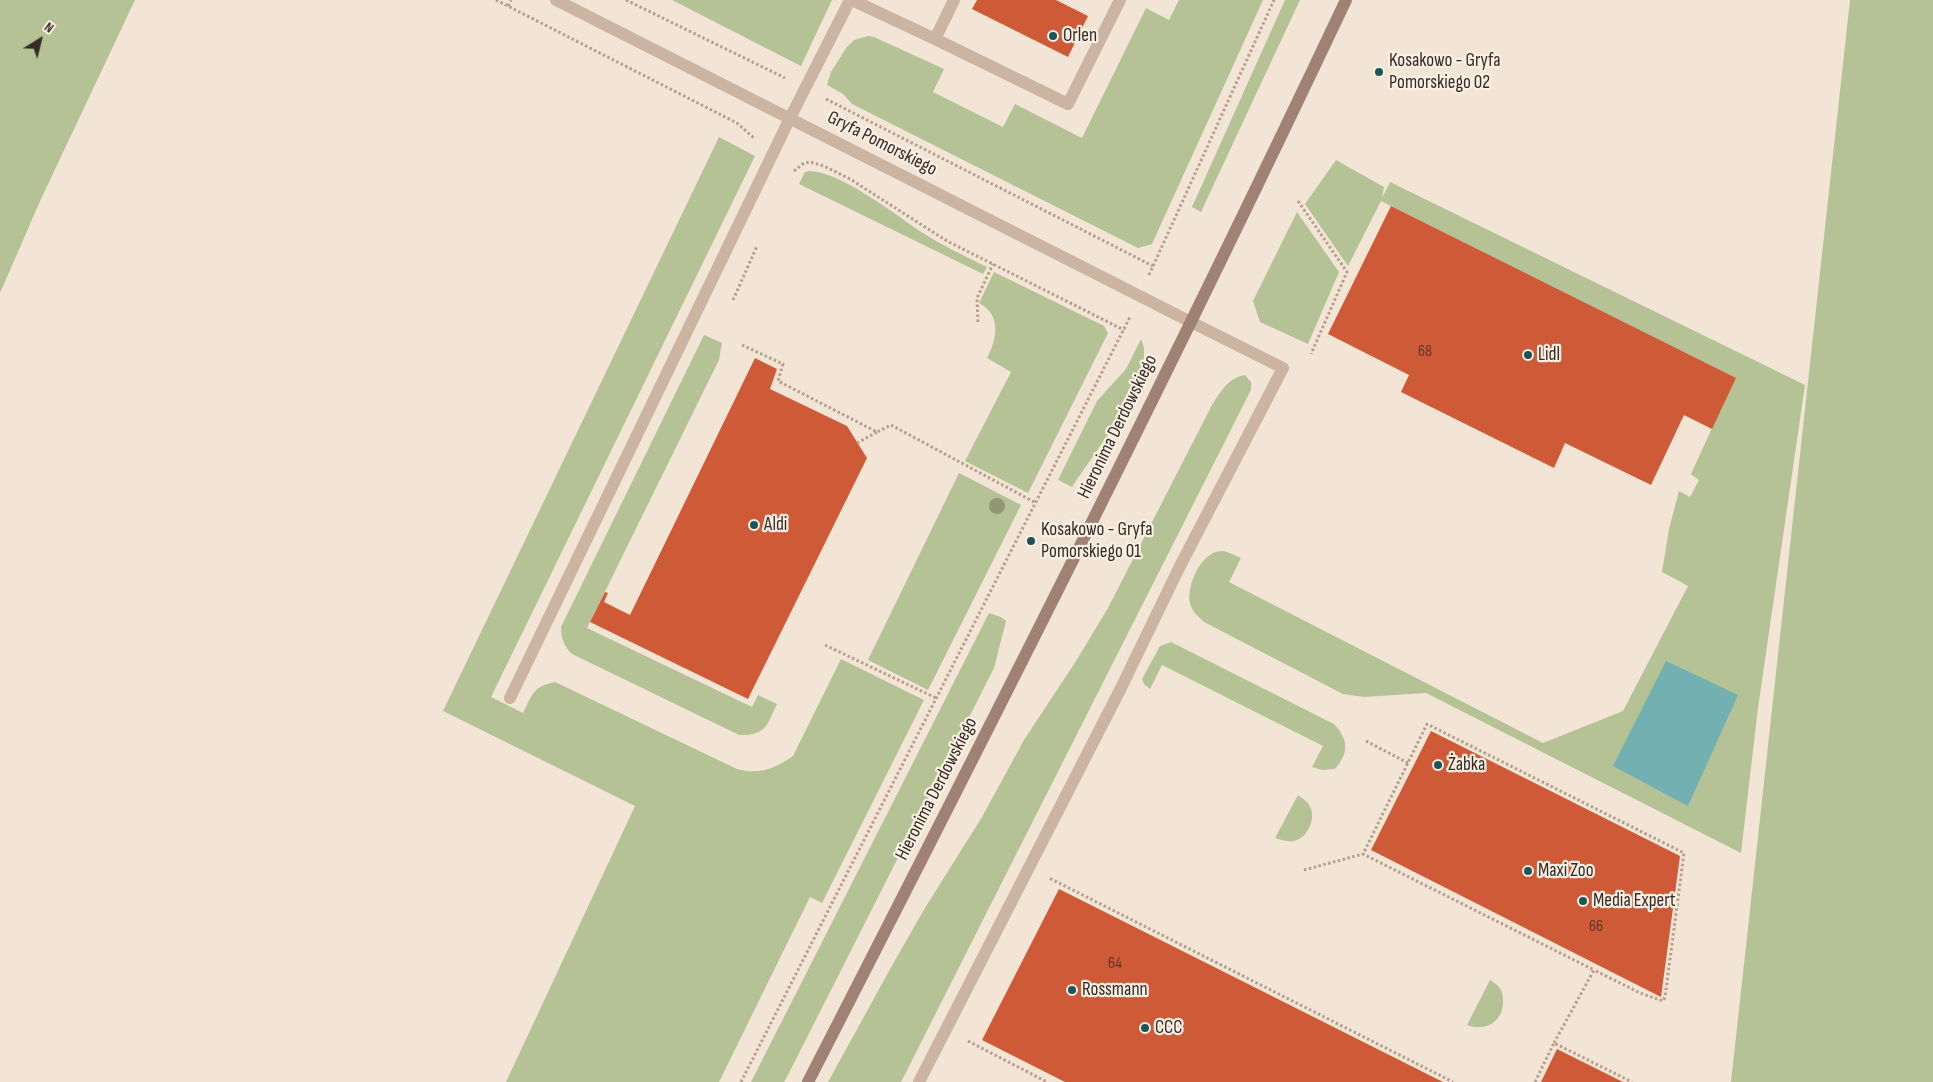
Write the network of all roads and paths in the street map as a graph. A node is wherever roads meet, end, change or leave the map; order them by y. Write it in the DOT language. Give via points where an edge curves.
graph roads {
  1 [pos="496,0"];
  2 [pos="511,0"];
  3 [pos="556,0"];
  4 [pos="626,0"];
  5 [pos="851,0"];
  6 [pos="954,0"];
  7 [pos="1120,0"];
  8 [pos="1274,0"];
  9 [pos="1346,0"];
  10 [pos="508,6"];
  11 [pos="935,39"];
  12 [pos="805,88"];
  13 [pos="790,118"];
  14 [pos="776,148"];
  15 [pos="804,163"];
  16 [pos="791,177"];
  17 [pos="1298,201"];
  18 [pos="759,243"];
  19 [pos="993,264"];
  20 [pos="1152,266"];
  21 [pos="1141,296"];
  22 [pos="733,300"];
  23 [pos="978,322"];
  24 [pos="1191,322"];
  25 [pos="1124,330"];
  26 [pos="742,345"];
  27 [pos="1311,354"];
  28 [pos="877,432"];
  29 [pos="857,442"];
  30 [pos="1036,502"];
  31 [pos="825,645"];
  32 [pos="510,698"];
  33 [pos="936,698"];
  34 [pos="1366,741"];
  35 [pos="1408,763"];
  36 [pos="1363,854"];
  37 [pos="1304,870"];
  38 [pos="1047,887"];
  39 [pos="1594,970"];
  40 [pos="972,1034"];
  41 [pos="1554,1043"];
  42 [pos="741,1082"];
  43 [pos="808,1082"];
  44 [pos="919,1082"];
  45 [pos="1047,1082"];
  46 [pos="1453,1082"];
  47 [pos="1535,1082"];
  48 [pos="1632,1082"];
  1 -- 10 [label="path"];
  2 -- 10 [label="path"];
  3 -- 13 [label="street, Gryfa Pomorskiego"];
  4 -- 12 [label="path"];
  5 -- 11 [label="street"];
  5 -- 12 [label="street"];
  6 -- 11 [label="street"];
  7 -- 11 [label="street" via="1068,104"];
  8 -- 20 [label="path"];
  9 -- 24 [label="main road, Hieronima Derdowskiego"];
  10 -- 14 [label="path" via="737,123 750,137"];
  12 -- 13 [label="street"];
  12 -- 20 [label="path"];
  13 -- 14 [label="street"];
  13 -- 21 [label="street, Gryfa Pomorskiego"];
  14 -- 15 [label="path"];
  14 -- 32 [label="street"];
  15 -- 16 [label="path" via="795,169"];
  15 -- 19 [label="path" via="824,166 850,179 947,241"];
  17 -- 27 [label="path" via="1346,272"];
  18 -- 22 [label="path"];
  19 -- 23 [label="path" via="977,298"];
  19 -- 25 [label="path"];
  20 -- 21 [label="path"];
  21 -- 24 [label="street, Gryfa Pomorskiego"];
  21 -- 25 [label="path"];
  24 -- 43 [label="main road, Hieronima Derdowskiego" via="995,717"];
  24 -- 44 [label="street, Gryfa Pomorskiego" via="1283,368"];
  25 -- 30 [label="path"];
  26 -- 28 [label="path" via="783,364 778,381"];
  28 -- 29 [label="path"];
  28 -- 30 [label="path" via="891,425"];
  30 -- 33 [label="path"];
  31 -- 33 [label="path"];
  33 -- 42 [label="path"];
  34 -- 35 [label="path"];
  35 -- 36 [label="path"];
  35 -- 39 [label="path" via="1427,724 1684,853 1663,1001 1640,994"];
  36 -- 37 [label="path"];
  36 -- 39 [label="path"];
  38 -- 46 [label="path" via="1051,878"];
  39 -- 41 [label="path"];
  40 -- 45 [label="path" via="968,1042"];
  41 -- 47 [label="path"];
  41 -- 48 [label="path"];
}
